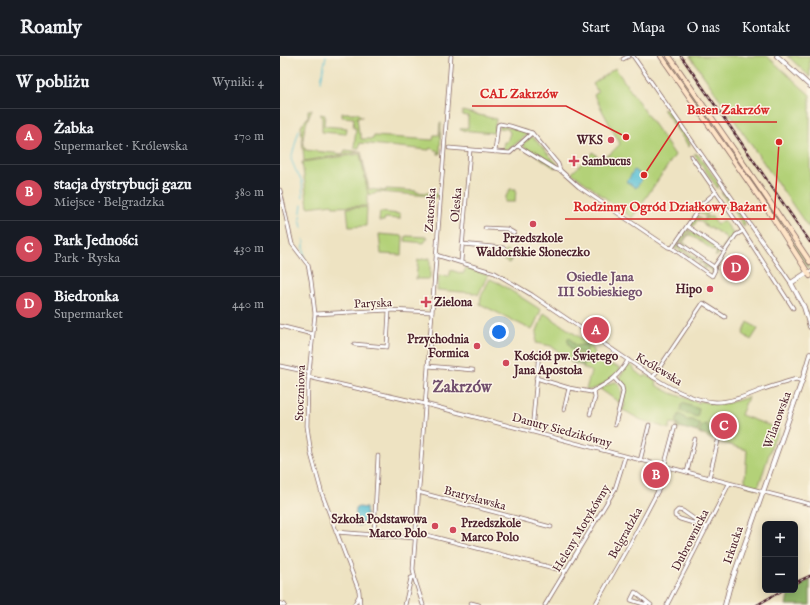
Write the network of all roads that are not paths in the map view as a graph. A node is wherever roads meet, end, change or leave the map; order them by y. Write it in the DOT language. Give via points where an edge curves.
graph roads {
  1 [pos="451,56"];
  2 [pos="629,56"];
  3 [pos="633,56"];
  4 [pos="661,56"];
  5 [pos="669,56"];
  6 [pos="776,56"];
  7 [pos="623,59"];
  8 [pos="810,86"];
  9 [pos="532,133"];
  10 [pos="518,146"];
  11 [pos="449,148"];
  12 [pos="470,150"];
  13 [pos="495,152"];
  14 [pos="690,156"];
  15 [pos="560,170"];
  16 [pos="280,190"];
  17 [pos="716,192"];
  18 [pos="687,226"];
  19 [pos="485,228"];
  20 [pos="743,231"];
  21 [pos="514,233"];
  22 [pos="462,244"];
  23 [pos="681,244"];
  24 [pos="504,248"];
  25 [pos="672,248"];
  26 [pos="722,250"];
  27 [pos="436,255"];
  28 [pos="461,261"];
  29 [pos="810,262"];
  30 [pos="714,267"];
  31 [pos="809,273"];
  32 [pos="791,283"];
  33 [pos="793,308"];
  34 [pos="389,310"];
  35 [pos="432,312"];
  36 [pos="315,314"];
  37 [pos="725,317"];
  38 [pos="280,326"];
  39 [pos="810,327"];
  40 [pos="312,334"];
  41 [pos="354,344"];
  42 [pos="539,352"];
  43 [pos="810,354"];
  44 [pos="628,360"];
  45 [pos="280,366"];
  46 [pos="428,366"];
  47 [pos="473,370"];
  48 [pos="308,372"];
  49 [pos="308,377"];
  50 [pos="653,377"];
  51 [pos="536,378"];
  52 [pos="615,379"];
  53 [pos="802,381"];
  54 [pos="569,388"];
  55 [pos="594,390"];
  56 [pos="425,404"];
  57 [pos="564,410"];
  58 [pos="590,414"];
  59 [pos="615,424"];
  60 [pos="650,425"];
  61 [pos="675,426"];
  62 [pos="532,431"];
  63 [pos="695,439"];
  64 [pos="718,441"];
  65 [pos="378,456"];
  66 [pos="625,457"];
  67 [pos="640,461"];
  68 [pos="664,467"];
  69 [pos="670,468"];
  70 [pos="687,472"];
  71 [pos="709,478"];
  72 [pos="729,484"];
  73 [pos="418,492"];
  74 [pos="762,492"];
  75 [pos="810,504"];
  76 [pos="551,527"];
  77 [pos="705,527"];
  78 [pos="336,532"];
  79 [pos="415,532"];
  80 [pos="374,534"];
  81 [pos="414,538"];
  82 [pos="565,572"];
  83 [pos="414,577"];
  84 [pos="359,596"];
  85 [pos="471,602"];
  86 [pos="280,604"];
  87 [pos="284,605"];
  88 [pos="354,605"];
  89 [pos="360,605"];
  90 [pos="405,605"];
  91 [pos="423,605"];
  92 [pos="479,605"];
  93 [pos="545,605"];
  94 [pos="595,605"];
  95 [pos="647,605"];
  96 [pos="651,605"];
  97 [pos="667,605"];
  98 [pos="725,605"];
  1 -- 27 [label="street, Zatorska"];
  2 -- 7 [label="street"];
  3 -- 32 [label="street"];
  4 -- 31 [label="main road"];
  5 -- 29 [label="main road"];
  6 -- 8 [label="street"];
  9 -- 10 [label="street"];
  9 -- 13 [label="street" via="500,124 497,127"];
  9 -- 15 [label="street" via="558,164"];
  10 -- 13 [label="street" via="510,153"];
  10 -- 15 [label="street"];
  11 -- 12 [label="street"];
  12 -- 13 [label="street"];
  12 -- 22 [label="street, Oleska"];
  14 -- 17 [label="street"];
  15 -- 25 [label="street" via="579,187"];
  16 -- 36 [label="street, Stoczniowa" via="292,244 309,270"];
  17 -- 18 [label="street" via="702,204"];
  17 -- 20 [label="street"];
  18 -- 25 [label="street"];
  18 -- 26 [label="street"];
  19 -- 21 [label="street" via="507,229"];
  20 -- 30 [label="street" via="736,235"];
  20 -- 33 [label="street"];
  22 -- 24 [label="street"];
  22 -- 28 [label="street, Oleska"];
  23 -- 30 [label="street"];
  25 -- 30 [label="street" via="712,276"];
  27 -- 28 [label="street, Królewska"];
  27 -- 35 [label="street, Zatorska"];
  28 -- 44 [label="street, Królewska" via="499,275"];
  31 -- 32 [label="street"];
  32 -- 39 [label="street" via="804,307"];
  34 -- 35 [label="street, Paryska"];
  34 -- 36 [label="street, Paryska"];
  34 -- 41 [label="street" via="387,347"];
  35 -- 46 [label="street, Zatorska"];
  36 -- 40 [label="street, Stoczniowa"];
  37 -- 50 [label="street" via="703,303"];
  38 -- 40 [label="street"];
  40 -- 48 [label="street, Stoczniowa"];
  42 -- 51 [label="street"];
  43 -- 53 [label="street, Wilanowska"];
  44 -- 50 [label="street, Królewska"];
  44 -- 52 [label="street"];
  45 -- 48 [label="street"];
  46 -- 47 [label="street"];
  46 -- 56 [label="street, Zatorska"];
  48 -- 49 [label="street, Stoczniowa"];
  49 -- 56 [label="street, Danuty Siedzikówny"];
  49 -- 78 [label="street, Stoczniowa" via="307,426 310,449 322,494"];
  50 -- 53 [label="street, Królewska" via="683,393 701,400 716,402 736,399 796,379"];
  51 -- 54 [label="street"];
  51 -- 62 [label="street"];
  52 -- 55 [label="street"];
  52 -- 59 [label="street" via="623,392"];
  53 -- 74 [label="street, Wilanowska"];
  54 -- 55 [label="street" via="587,392"];
  54 -- 57 [label="street"];
  55 -- 58 [label="street" via="595,398"];
  56 -- 62 [label="street, Danuty Siedzikówny"];
  56 -- 73 [label="street, Zatorska"];
  60 -- 67 [label="street"];
  61 -- 68 [label="street"];
  62 -- 66 [label="street, Danuty Siedzikówny"];
  63 -- 70 [label="street"];
  64 -- 71 [label="street"];
  65 -- 80 [label="street"];
  66 -- 67 [label="street, Danuty Siedzikówny"];
  66 -- 82 [label="street, Heleny Motykówny" via="615,489"];
  67 -- 68 [label="street, Danuty Siedzikówny"];
  68 -- 69 [label="street, Danuty Siedzikówny"];
  69 -- 70 [label="street, Danuty Siedzikówny"];
  69 -- 94 [label="street, Belgradzka"];
  70 -- 71 [label="street, Danuty Siedzikówny"];
  71 -- 72 [label="street, Danuty Siedzikówny"];
  72 -- 74 [label="street, Danuty Siedzikówny"];
  72 -- 77 [label="street, Dubrownicka"];
  73 -- 76 [label="street, Bratysławska"];
  73 -- 79 [label="street, Zatorska"];
  74 -- 75 [label="street, Danuty Siedzikówny"];
  74 -- 98 [label="street, Irkucka"];
  77 -- 77 [label="street" via="683,511 678,510 675,513 680,519"];
  77 -- 97 [label="street, Dubrownicka"];
  78 -- 80 [label="street"];
  78 -- 84 [label="street, Stoczniowa"];
  79 -- 81 [label="street, Zatorska"];
  79 -- 82 [label="street"];
  80 -- 81 [label="street"];
  81 -- 83 [label="street, Zatorska"];
  82 -- 93 [label="street, Heleny Motykówny"];
  83 -- 90 [label="street" via="409,583"];
  83 -- 91 [label="street, Zatorska"];
  84 -- 88 [label="street"];
  84 -- 89 [label="street, Stoczniowa"];
  85 -- 92 [label="street"];
  86 -- 87 [label="street"];
  95 -- 96 [label="street" via="631,600 635,592"];
}
